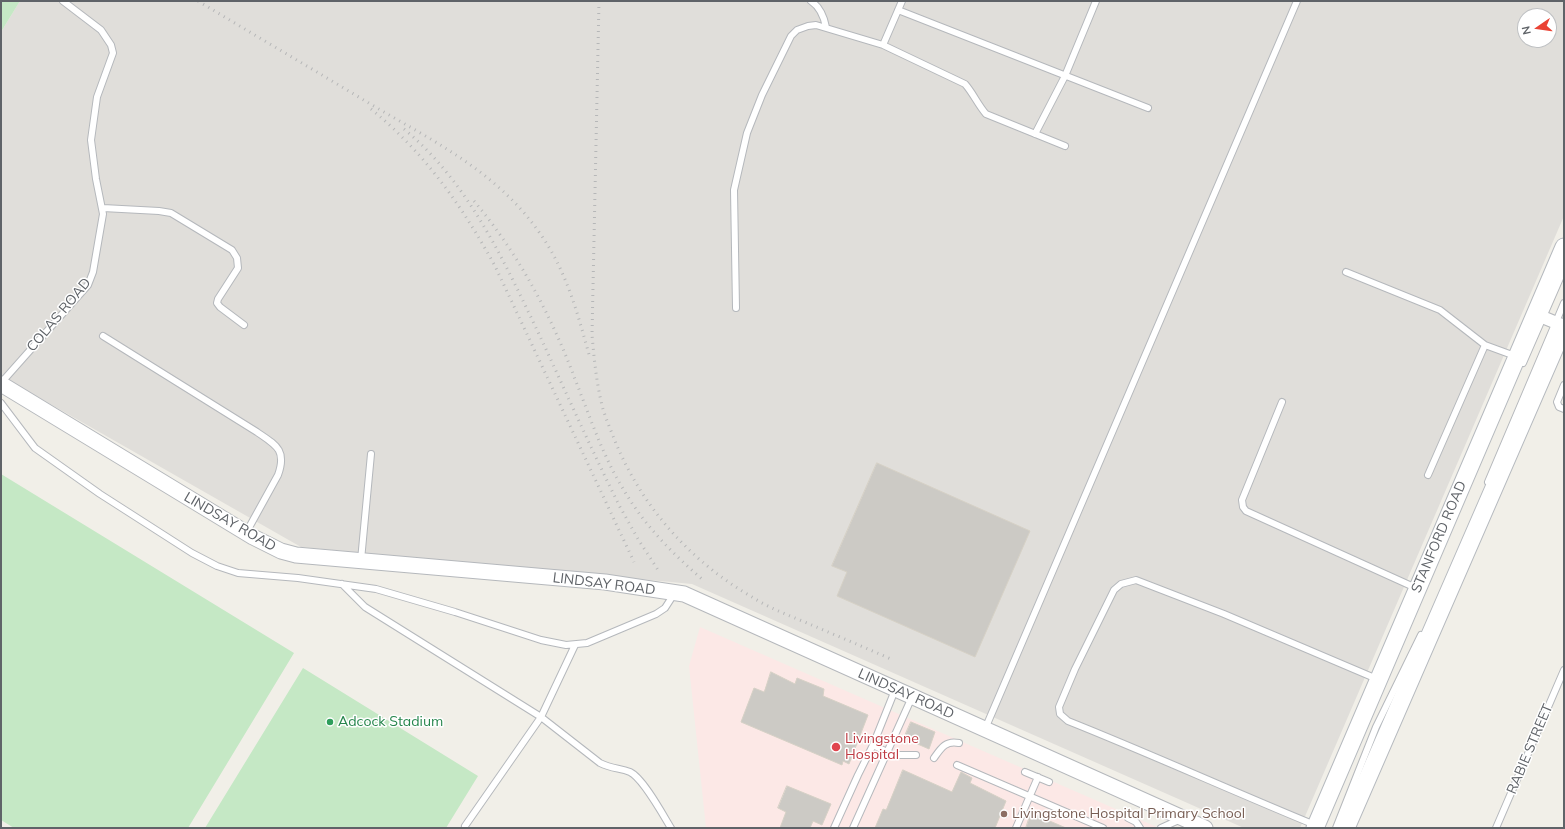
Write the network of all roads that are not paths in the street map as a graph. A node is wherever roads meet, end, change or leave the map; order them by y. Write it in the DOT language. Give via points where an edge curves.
graph roads {
  1 [pos="63,1"];
  2 [pos="811,1"];
  3 [pos="902,1"];
  4 [pos="1096,1"];
  5 [pos="1297,1"];
  6 [pos="898,10"];
  7 [pos="826,27"];
  8 [pos="883,45"];
  9 [pos="1065,76"];
  10 [pos="1148,108"];
  11 [pos="1035,134"];
  12 [pos="1065,146"];
  13 [pos="103,208"];
  14 [pos="1564,246"];
  15 [pos="1564,269"];
  16 [pos="1346,272"];
  17 [pos="1564,303"];
  18 [pos="736,308"];
  19 [pos="1539,316"];
  20 [pos="1561,325"];
  21 [pos="244,326"];
  22 [pos="103,336"];
  23 [pos="1485,345"];
  24 [pos="1519,362"];
  25 [pos="1,384"];
  26 [pos="1564,384"];
  27 [pos="1282,402"];
  28 [pos="1,403"];
  29 [pos="1564,409"];
  30 [pos="371,454"];
  31 [pos="1428,475"];
  32 [pos="1484,490"];
  33 [pos="246,533"];
  34 [pos="361,561"];
  35 [pos="342,584"];
  36 [pos="1417,589"];
  37 [pos="675,593"];
  38 [pos="1425,627"];
  39 [pos="575,645"];
  40 [pos="1564,670"];
  41 [pos="1378,680"];
  42 [pos="896,690"];
  43 [pos="912,697"];
  44 [pos="541,717"];
  45 [pos="985,730"];
  46 [pos="959,743"];
  47 [pos="873,745"];
  48 [pos="886,753"];
  49 [pos="916,755"];
  50 [pos="934,758"];
  51 [pos="956,765"];
  52 [pos="1025,772"];
  53 [pos="1038,777"];
  54 [pos="1049,782"];
  55 [pos="1030,796"];
  56 [pos="1128,818"];
  57 [pos="1193,824"];
  58 [pos="466,826"];
  59 [pos="1315,827"];
  60 [pos="671,828"];
  61 [pos="834,828"];
  62 [pos="853,828"];
  63 [pos="1016,828"];
  64 [pos="1103,828"];
  65 [pos="1140,828"];
  66 [pos="1160,828"];
  67 [pos="1336,828"];
  68 [pos="1346,828"];
  69 [pos="1496,828"];
  1 -- 13 [label="lane, COLAS ROAD" via="101,30 113,49 113,58 97,97 91,140"];
  2 -- 7 [label="lane" via="824,18"];
  3 -- 6 [label="lane"];
  4 -- 9 [label="lane"];
  5 -- 45 [label="lane"];
  6 -- 8 [label="lane"];
  6 -- 9 [label="lane"];
  7 -- 8 [label="lane"];
  7 -- 18 [label="lane" via="808,26 797,30 791,36 746,133 734,190"];
  8 -- 11 [label="lane" via="965,84 986,114"];
  9 -- 10 [label="lane"];
  9 -- 11 [label="lane"];
  11 -- 12 [label="lane"];
  13 -- 21 [label="lane" via="171,213 232,250 237,258 238,268 217,303"];
  13 -- 25 [label="lane, COLAS ROAD" via="100,239 88,285"];
  14 -- 19 [label="main road, STANFORD ROAD"];
  15 -- 19 [label="lane"];
  16 -- 23 [label="lane" via="1440,310"];
  17 -- 20 [label="lane"];
  19 -- 20 [label="street"];
  19 -- 24 [label="main road, STANFORD ROAD"];
  20 -- 32 [label="lane"];
  20 -- 68 [label="main road"];
  22 -- 33 [label="lane" via="277,446 282,465"];
  23 -- 24 [label="lane"];
  23 -- 31 [label="lane"];
  24 -- 36 [label="main road, STANFORD ROAD"];
  25 -- 33 [label="street, LINDSAY ROAD"];
  26 -- 29 [label="lane" via="1557,402 1559,407"];
  27 -- 36 [label="lane" via="1242,500 1243,507 1246,511"];
  28 -- 35 [label="lane" via="35,448 100,494 192,553 238,574"];
  30 -- 34 [label="lane"];
  33 -- 34 [label="street, LINDSAY ROAD" via="296,556"];
  34 -- 37 [label="street, LINDSAY ROAD" via="604,582"];
  35 -- 39 [label="lane" via="376,590 554,643"];
  35 -- 44 [label="lane" via="365,607"];
  36 -- 41 [label="main road, STANFORD ROAD"];
  37 -- 39 [label="lane" via="665,608 656,614 587,643"];
  37 -- 42 [label="street, LINDSAY ROAD" via="684,594"];
  38 -- 67 [label="lane" via="1376,727"];
  39 -- 44 [label="lane"];
  40 -- 69 [label="lane, RABIE STREET"];
  41 -- 59 [label="main road, STANFORD ROAD"];
  41 -- 59 [label="lane" via="1224,614 1136,580 1121,584 1114,590 1075,669 1059,707 1060,714 1068,721 1148,753"];
  42 -- 43 [label="street, LINDSAY ROAD"];
  42 -- 47 [label="lane"];
  43 -- 45 [label="street, LINDSAY ROAD"];
  43 -- 48 [label="lane"];
  44 -- 58 [label="lane"];
  44 -- 60 [label="lane" via="600,764 610,769 631,773 640,780"];
  45 -- 57 [label="street, LINDSAY ROAD"];
  46 -- 50 [label="lane" via="950,742 944,745"];
  47 -- 48 [label="lane"];
  47 -- 61 [label="lane"];
  48 -- 49 [label="lane" via="898,756"];
  48 -- 62 [label="lane"];
  51 -- 55 [label="lane"];
  52 -- 53 [label="lane"];
  53 -- 54 [label="lane"];
  53 -- 55 [label="lane"];
  55 -- 63 [label="lane"];
  55 -- 64 [label="lane"];
  56 -- 65 [label="lane" via="1136,822"];
  57 -- 66 [label="lane"];
}
